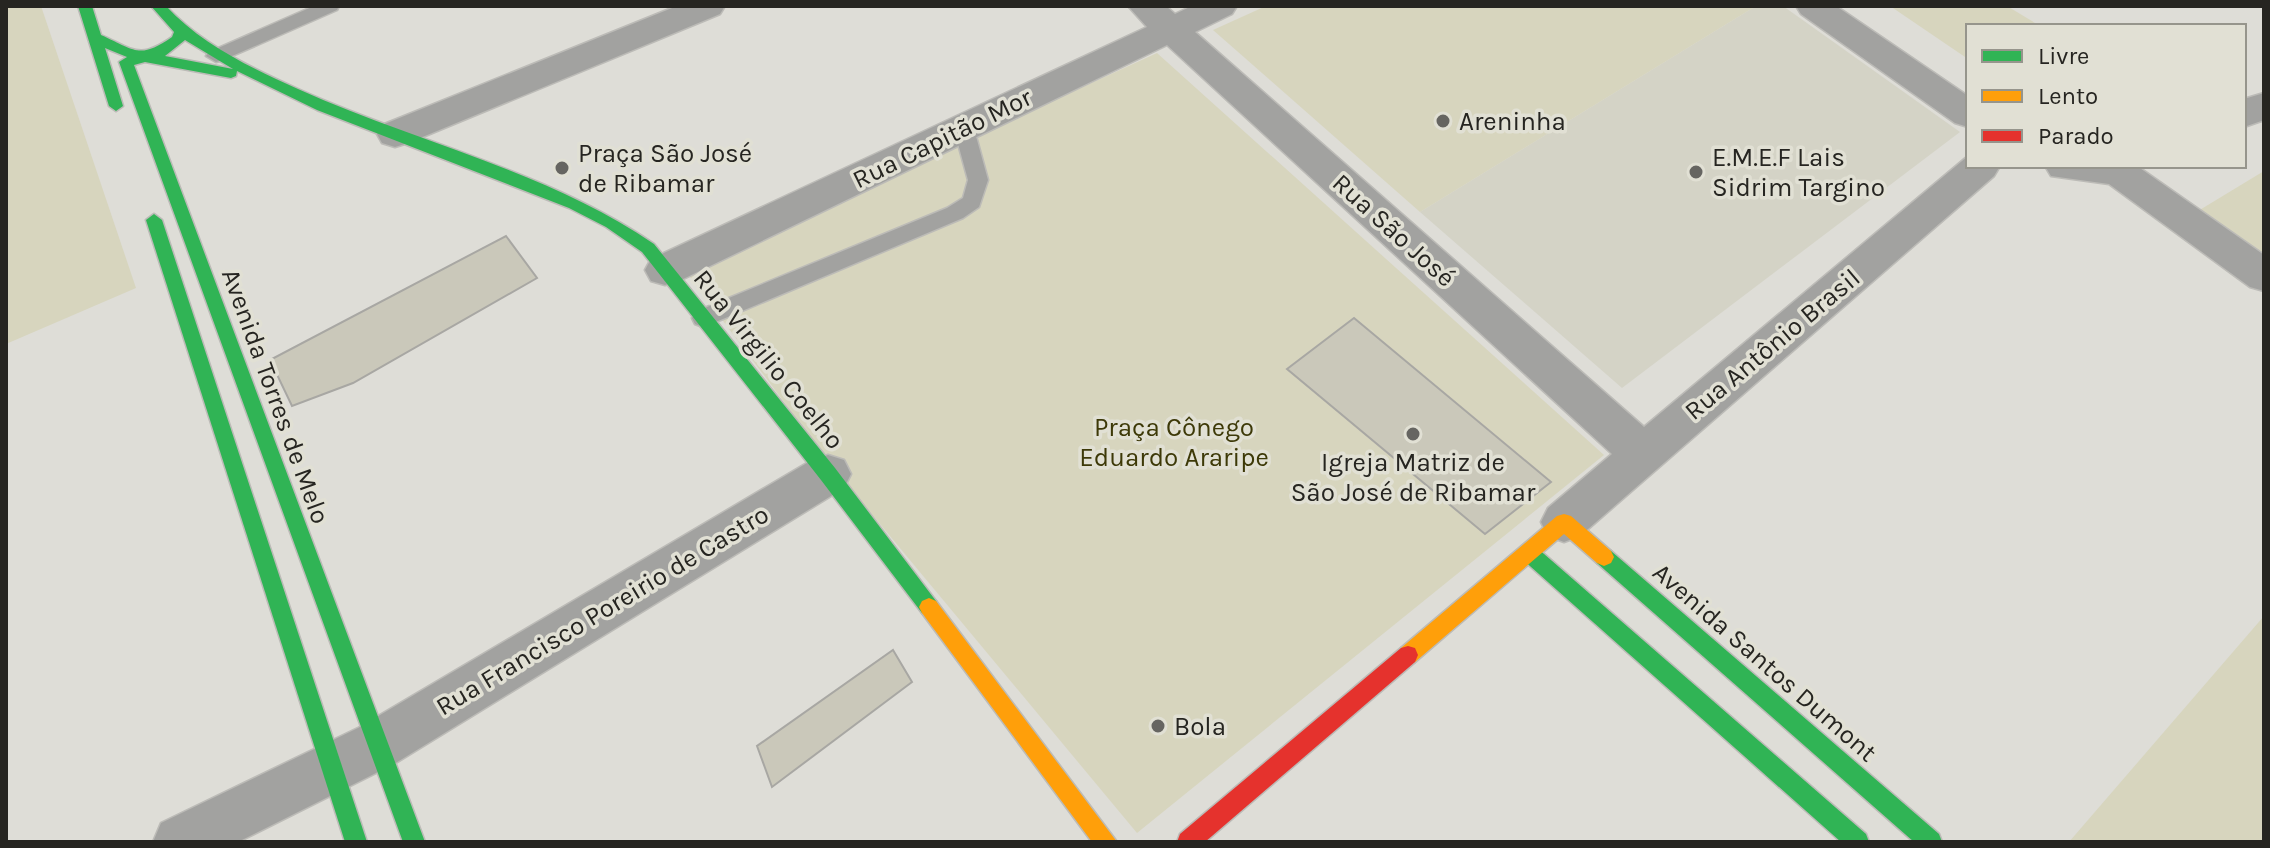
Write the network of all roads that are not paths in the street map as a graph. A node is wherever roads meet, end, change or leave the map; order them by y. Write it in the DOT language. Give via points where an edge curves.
graph roads {
  1 [pos="85,6"];
  2 [pos="158,6"];
  3 [pos="330,6"];
  4 [pos="708,6"];
  5 [pos="1220,6"];
  6 [pos="1813,6"];
  7 [pos="1157,17"];
  8 [pos="181,31"];
  9 [pos="95,38"];
  10 [pos="216,56"];
  11 [pos="147,57"];
  12 [pos="261,78"];
  13 [pos="1966,113"];
  14 [pos="124,128"];
  15 [pos="964,129"];
  16 [pos="395,134"];
  17 [pos="1979,168"];
  18 [pos="2104,168"];
  19 [pos="2124,169"];
  20 [pos="148,202"];
  21 [pos="665,270"];
  22 [pos="2264,276"];
  23 [pos="703,318"];
  24 [pos="1643,454"];
  25 [pos="828,474"];
  26 [pos="1564,522"];
  27 [pos="1529,553"];
  28 [pos="1768,730"];
  29 [pos="376,746"];
  30 [pos="332,770"];
  31 [pos="180,842"];
  32 [pos="356,842"];
  33 [pos="414,842"];
  34 [pos="1106,842"];
  35 [pos="1188,842"];
  36 [pos="1858,842"];
  37 [pos="1931,842"];
  1 -- 9 [label="street"];
  2 -- 8 [label="street"];
  3 -- 10 [label="lane"];
  4 -- 16 [label="street"];
  5 -- 7 [label="street, Rua Capitão Mor"];
  6 -- 13 [label="street"];
  7 -- 15 [label="street, Rua Capitão Mor"];
  7 -- 24 [label="street, Rua São José"];
  8 -- 10 [label="street, Rua Virgilio Coelho"];
  8 -- 11 [label="street, Avenida Torres de Melo" via="170,48"];
  9 -- 11 [label="street, Rua Virgilio Coelho"];
  9 -- 14 [label="street"];
  10 -- 12 [label="street, Rua Virgilio Coelho"];
  11 -- 12 [label="street, Rua Virgilio Coelho"];
  11 -- 29 [label="street, Avenida Torres de Melo" via="126,62"];
  12 -- 16 [label="street, Rua Virgilio Coelho"];
  15 -- 21 [label="street, Rua Capitão Mor"];
  15 -- 23 [label="lane" via="978,180 972,202"];
  16 -- 21 [label="street, Rua Virgilio Coelho" via="581,205 622,227"];
  17 -- 24 [label="street, Rua Antônio Brasil"];
  18 -- 19 [label="street"];
  19 -- 22 [label="street"];
  20 -- 30 [label="street"];
  21 -- 23 [label="street, Rua Virgilio Coelho"];
  23 -- 25 [label="street, Rua Virgilio Coelho"];
  24 -- 26 [label="street, Rua Antônio Brasil"];
  25 -- 29 [label="street, Rua Francisco Poreirio de Castro"];
  25 -- 34 [label="street, Rua Virgilio Coelho"];
  26 -- 27 [label="street"];
  26 -- 28 [label="street, Avenida Santos Dumont"];
  27 -- 28 [label="street, Avenida Santos Dumont"];
  27 -- 35 [label="street"];
  28 -- 36 [label="street, Avenida Santos Dumont"];
  28 -- 37 [label="street, Avenida Santos Dumont"];
  29 -- 30 [label="street, Rua Francisco Poreirio de Castro"];
  29 -- 33 [label="street, Avenida Torres de Melo"];
  30 -- 31 [label="street, Rua Francisco Poreirio de Castro"];
  30 -- 32 [label="street"];
}
